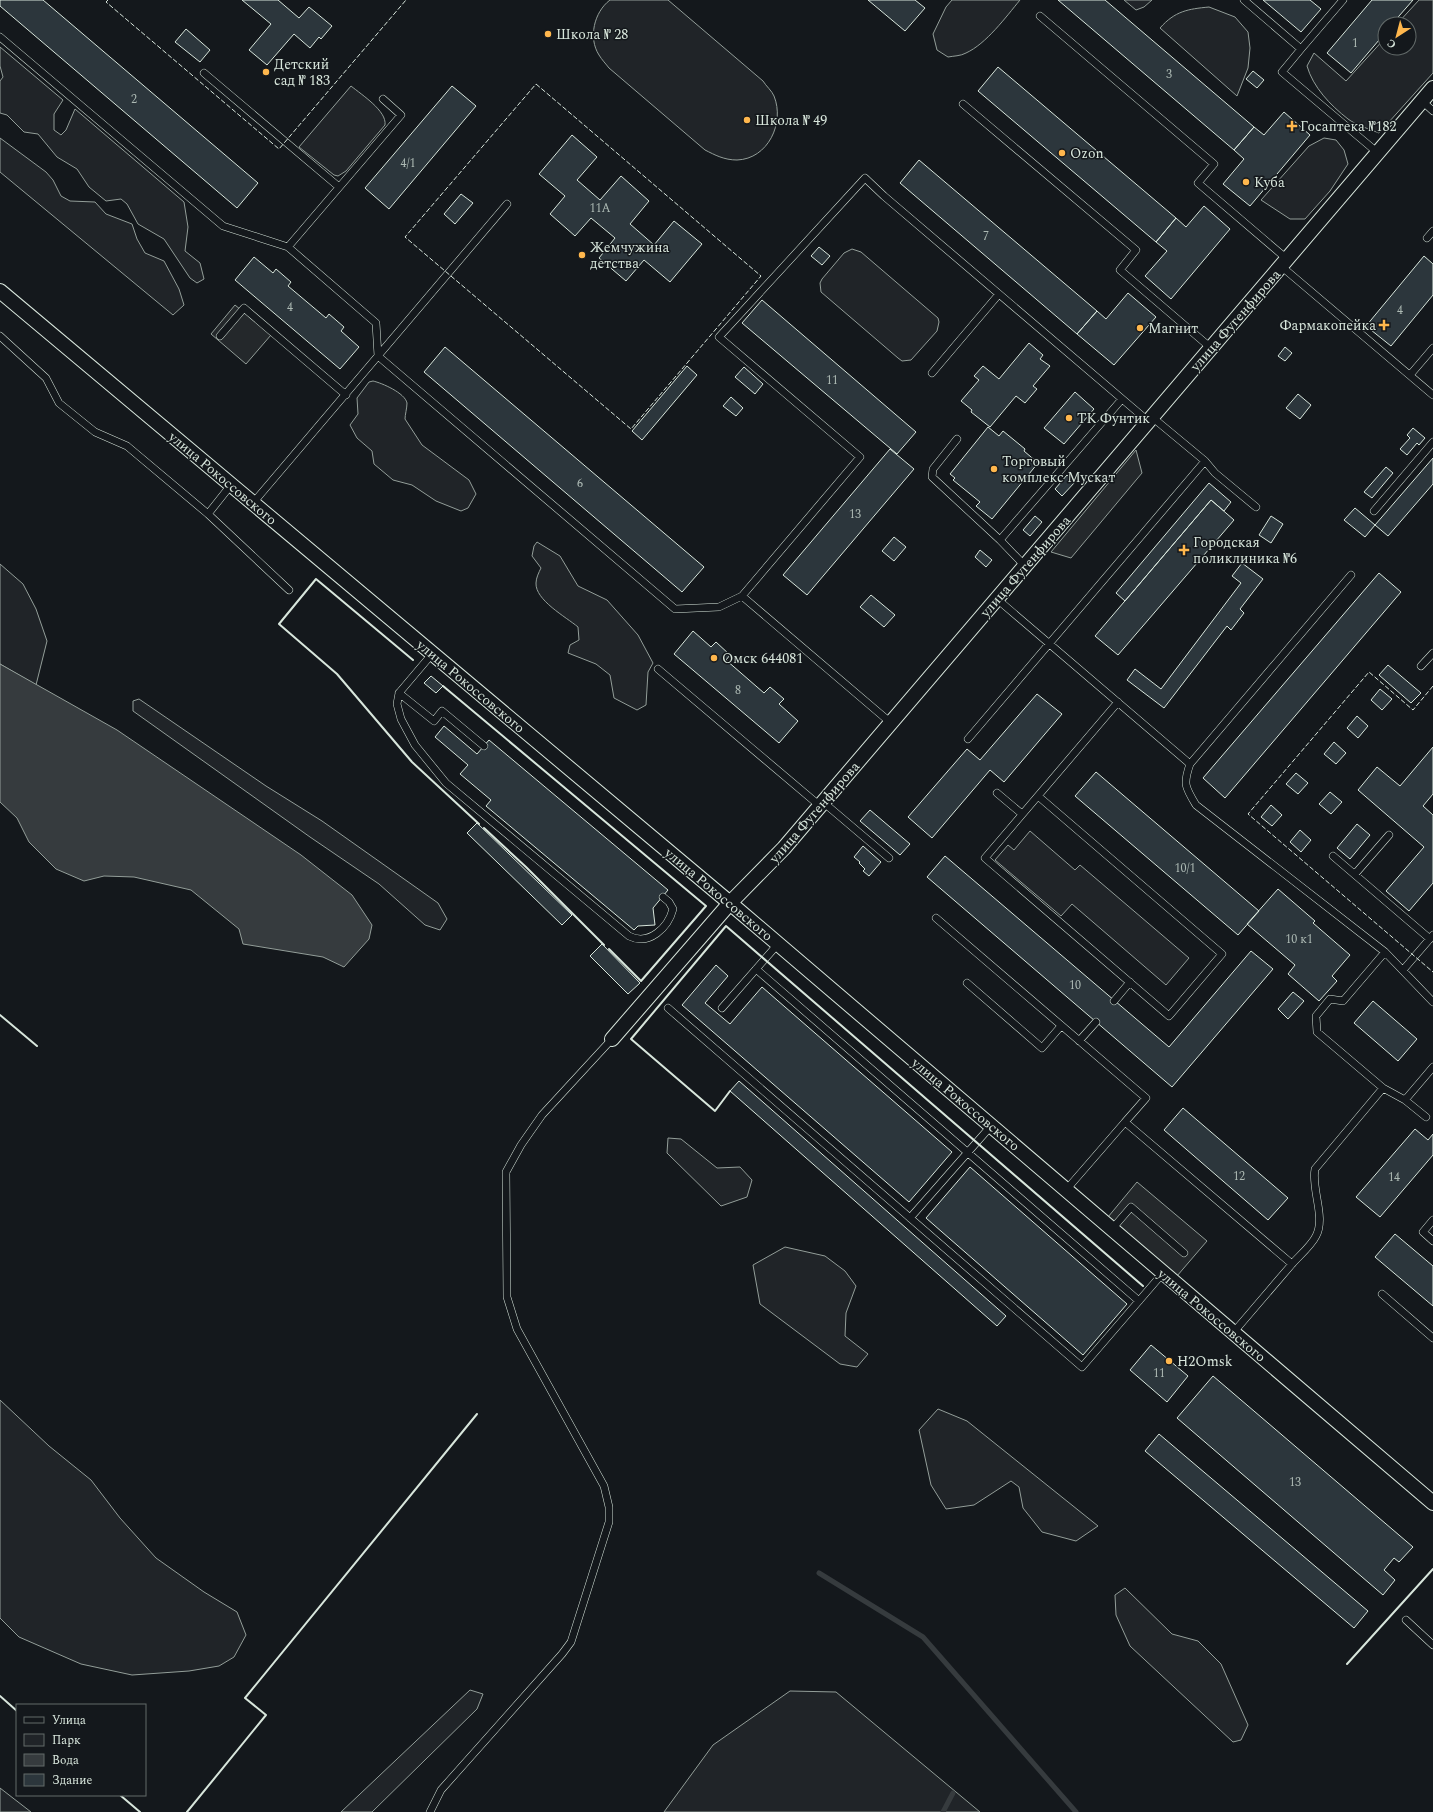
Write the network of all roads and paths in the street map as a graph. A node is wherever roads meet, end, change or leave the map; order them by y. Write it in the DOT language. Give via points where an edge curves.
graph roads {
  1 [pos="1244,0"];
  2 [pos="1343,0"];
  3 [pos="1040,16"];
  4 [pos="0,36"];
  5 [pos="1301,49"];
  6 [pos="204,73"];
  7 [pos="1433,88"];
  8 [pos="382,99"];
  9 [pos="1422,101"];
  10 [pos="963,104"];
  11 [pos="1433,111"];
  12 [pos="1378,153"];
  13 [pos="339,187"];
  14 [pos="507,204"];
  15 [pos="1433,231"];
  16 [pos="1427,238"];
  17 [pos="288,247"];
  18 [pos="1284,262"];
  19 [pos="0,291"];
  20 [pos="999,294"];
  21 [pos="0,336"];
  22 [pos="220,336"];
  23 [pos="1211,348"];
  24 [pos="1433,348"];
  25 [pos="378,356"];
  26 [pos="932,372"];
  27 [pos="1410,375"];
  28 [pos="346,395"];
  29 [pos="1433,395"];
  30 [pos="1122,399"];
  31 [pos="1150,419"];
  32 [pos="957,439"];
  33 [pos="1433,442"];
  34 [pos="1205,461"];
  35 [pos="231,485"];
  36 [pos="253,504"];
  37 [pos="1256,507"];
  38 [pos="1374,511"];
  39 [pos="208,514"];
  40 [pos="1000,540"];
  41 [pos="1025,566"];
  42 [pos="1351,575"];
  43 [pos="289,590"];
  44 [pos="742,596"];
  45 [pos="997,599"];
  46 [pos="1049,644"];
  47 [pos="1433,653"];
  48 [pos="432,654"];
  49 [pos="1422,666"];
  50 [pos="658,669"];
  51 [pos="399,693"];
  52 [pos="1118,702"];
  53 [pos="891,723"];
  54 [pos="968,739"];
  55 [pos="484,746"];
  56 [pos="1190,764"];
  57 [pos="997,792"];
  58 [pos="1038,796"];
  59 [pos="822,804"];
  60 [pos="1022,814"];
  61 [pos="1388,835"];
  62 [pos="1333,856"];
  63 [pos="888,858"];
  64 [pos="1355,874"];
  65 [pos="663,897"];
  66 [pos="730,904"];
  67 [pos="936,918"];
  68 [pos="1431,937"];
  69 [pos="778,944"];
  70 [pos="1385,952"];
  71 [pos="756,969"];
  72 [pos="1403,970"];
  73 [pos="1130,982"];
  74 [pos="967,983"];
  75 [pos="1114,1001"];
  76 [pos="1433,1002"];
  77 [pos="668,1008"];
  78 [pos="722,1008"];
  79 [pos="1096,1022"];
  80 [pos="1061,1026"];
  81 [pos="612,1039"];
  82 [pos="1079,1041"];
  83 [pos="1433,1067"];
  84 [pos="1383,1088"];
  85 [pos="1405,1100"];
  86 [pos="1426,1117"];
  87 [pos="1125,1122"];
  88 [pos="991,1126"];
  89 [pos="968,1153"];
  90 [pos="1066,1190"];
  91 [pos="910,1218"];
  92 [pos="1433,1220"];
  93 [pos="1112,1230"];
  94 [pos="1433,1241"];
  95 [pos="1184,1252"];
  96 [pos="1292,1264"];
  97 [pos="1163,1273"];
  98 [pos="1382,1294"];
  99 [pos="1139,1302"];
  100 [pos="1233,1333"];
  101 [pos="1433,1338"];
  102 [pos="1433,1503"];
  103 [pos="1406,1620"];
  104 [pos="1433,1645"];
  105 [pos="430,1812"];
  1 -- 5 [label="lane"];
  2 -- 5 [label="lane"];
  3 -- 18 [label="lane" via="1214,164 1198,183"];
  4 -- 17 [label="lane" via="223,226"];
  5 -- 12 [label="lane" via="1282,72"];
  6 -- 13 [label="lane"];
  7 -- 9 [label="street, улица Фугенфирова"];
  8 -- 13 [label="lane" via="401,114"];
  9 -- 11 [label="lane"];
  9 -- 12 [label="street, улица Фугенфирова"];
  10 -- 23 [label="lane" via="1136,250 1120,270"];
  12 -- 18 [label="street, улица Фугенфирова"];
  13 -- 17 [label="lane"];
  14 -- 25 [label="lane"];
  15 -- 16 [label="lane"];
  17 -- 25 [label="lane" via="376,323"];
  18 -- 23 [label="street, улица Фугенфирова"];
  18 -- 27 [label="lane"];
  19 -- 35 [label="street, улица Рокоссовского"];
  20 -- 26 [label="lane"];
  20 -- 30 [label="lane"];
  20 -- 44 [label="lane" via="865,178 719,337 860,457"];
  21 -- 39 [label="lane" via="46,378 59,403 95,432 127,446"];
  22 -- 28 [label="lane" via="244,308"];
  23 -- 31 [label="street, улица Фугенфирова"];
  24 -- 27 [label="lane"];
  25 -- 28 [label="lane"];
  25 -- 44 [label="lane" via="675,609 719,607"];
  27 -- 29 [label="lane"];
  28 -- 36 [label="lane"];
  30 -- 31 [label="lane"];
  30 -- 40 [label="lane"];
  31 -- 34 [label="lane"];
  31 -- 41 [label="street, улица Фугенфирова"];
  32 -- 40 [label="lane" via="931,475"];
  33 -- 38 [label="lane"];
  34 -- 37 [label="lane"];
  34 -- 46 [label="lane"];
  35 -- 36 [label="street, улица Рокоссовского"];
  35 -- 39 [label="lane"];
  36 -- 48 [label="street, улица Рокоссовского"];
  39 -- 43 [label="lane"];
  40 -- 41 [label="lane"];
  41 -- 45 [label="street, улица Фугенфирова"];
  42 -- 56 [label="lane"];
  44 -- 53 [label="lane"];
  45 -- 46 [label="lane"];
  45 -- 53 [label="street, улица Фугенфирова"];
  46 -- 52 [label="lane"];
  46 -- 54 [label="lane"];
  47 -- 49 [label="lane"];
  48 -- 51 [label="lane"];
  48 -- 66 [label="street, улица Рокоссовского"];
  50 -- 59 [label="lane"];
  51 -- 55 [label="lane" via="434,721 442,711"];
  51 -- 65 [label="lane" via="397,704 400,719 415,746 446,783 629,936 636,940 644,940 661,931 671,917 673,909"];
  52 -- 56 [label="lane"];
  52 -- 58 [label="lane"];
  53 -- 59 [label="street, улица Фугенфирова"];
  56 -- 70 [label="lane" via="1185,779 1188,792 1196,805"];
  57 -- 60 [label="lane"];
  58 -- 60 [label="lane"];
  58 -- 73 [label="lane" via="1222,954 1169,1016"];
  59 -- 63 [label="lane"];
  59 -- 66 [label="street, улица Фугенфирова"];
  60 -- 73 [label="lane" via="985,858"];
  61 -- 64 [label="lane"];
  62 -- 64 [label="lane"];
  64 -- 68 [label="lane"];
  66 -- 69 [label="street, улица Рокоссовского"];
  66 -- 81 [label="street, улица Фугенфирова"];
  67 -- 80 [label="lane"];
  68 -- 72 [label="lane"];
  69 -- 71 [label="lane"];
  69 -- 88 [label="street, улица Рокоссовского"];
  70 -- 72 [label="lane"];
  70 -- 84 [label="lane" via="1343,1001 1330,999 1316,1016 1317,1032"];
  71 -- 78 [label="lane"];
  71 -- 89 [label="lane"];
  72 -- 76 [label="lane"];
  73 -- 75 [label="lane"];
  74 -- 80 [label="lane" via="1042,1048"];
  77 -- 91 [label="lane"];
  79 -- 82 [label="lane"];
  80 -- 82 [label="lane"];
  81 -- 105 [label="lane" via="542,1115 521,1144 506,1172 507,1298 516,1329 604,1486 609,1507 609,1522 571,1642 441,1790"];
  82 -- 87 [label="lane" via="1146,1098"];
  83 -- 85 [label="lane"];
  84 -- 85 [label="lane"];
  84 -- 96 [label="lane" via="1315,1169 1313,1177 1319,1224 1316,1236"];
  85 -- 86 [label="lane"];
  87 -- 90 [label="lane"];
  87 -- 96 [label="lane"];
  88 -- 89 [label="lane"];
  88 -- 90 [label="street, улица Рокоссовского"];
  89 -- 91 [label="lane"];
  89 -- 99 [label="lane"];
  90 -- 93 [label="street, улица Рокоссовского"];
  91 -- 99 [label="lane" via="1082,1367"];
  92 -- 94 [label="lane" via="1423,1232"];
  93 -- 95 [label="lane" via="1131,1207"];
  93 -- 97 [label="street, улица Рокоссовского"];
  96 -- 100 [label="lane"];
  97 -- 99 [label="lane"];
  97 -- 100 [label="street, улица Рокоссовского"];
  98 -- 101 [label="lane"];
  100 -- 102 [label="street, улица Рокоссовского"];
  103 -- 104 [label="lane"];
}
